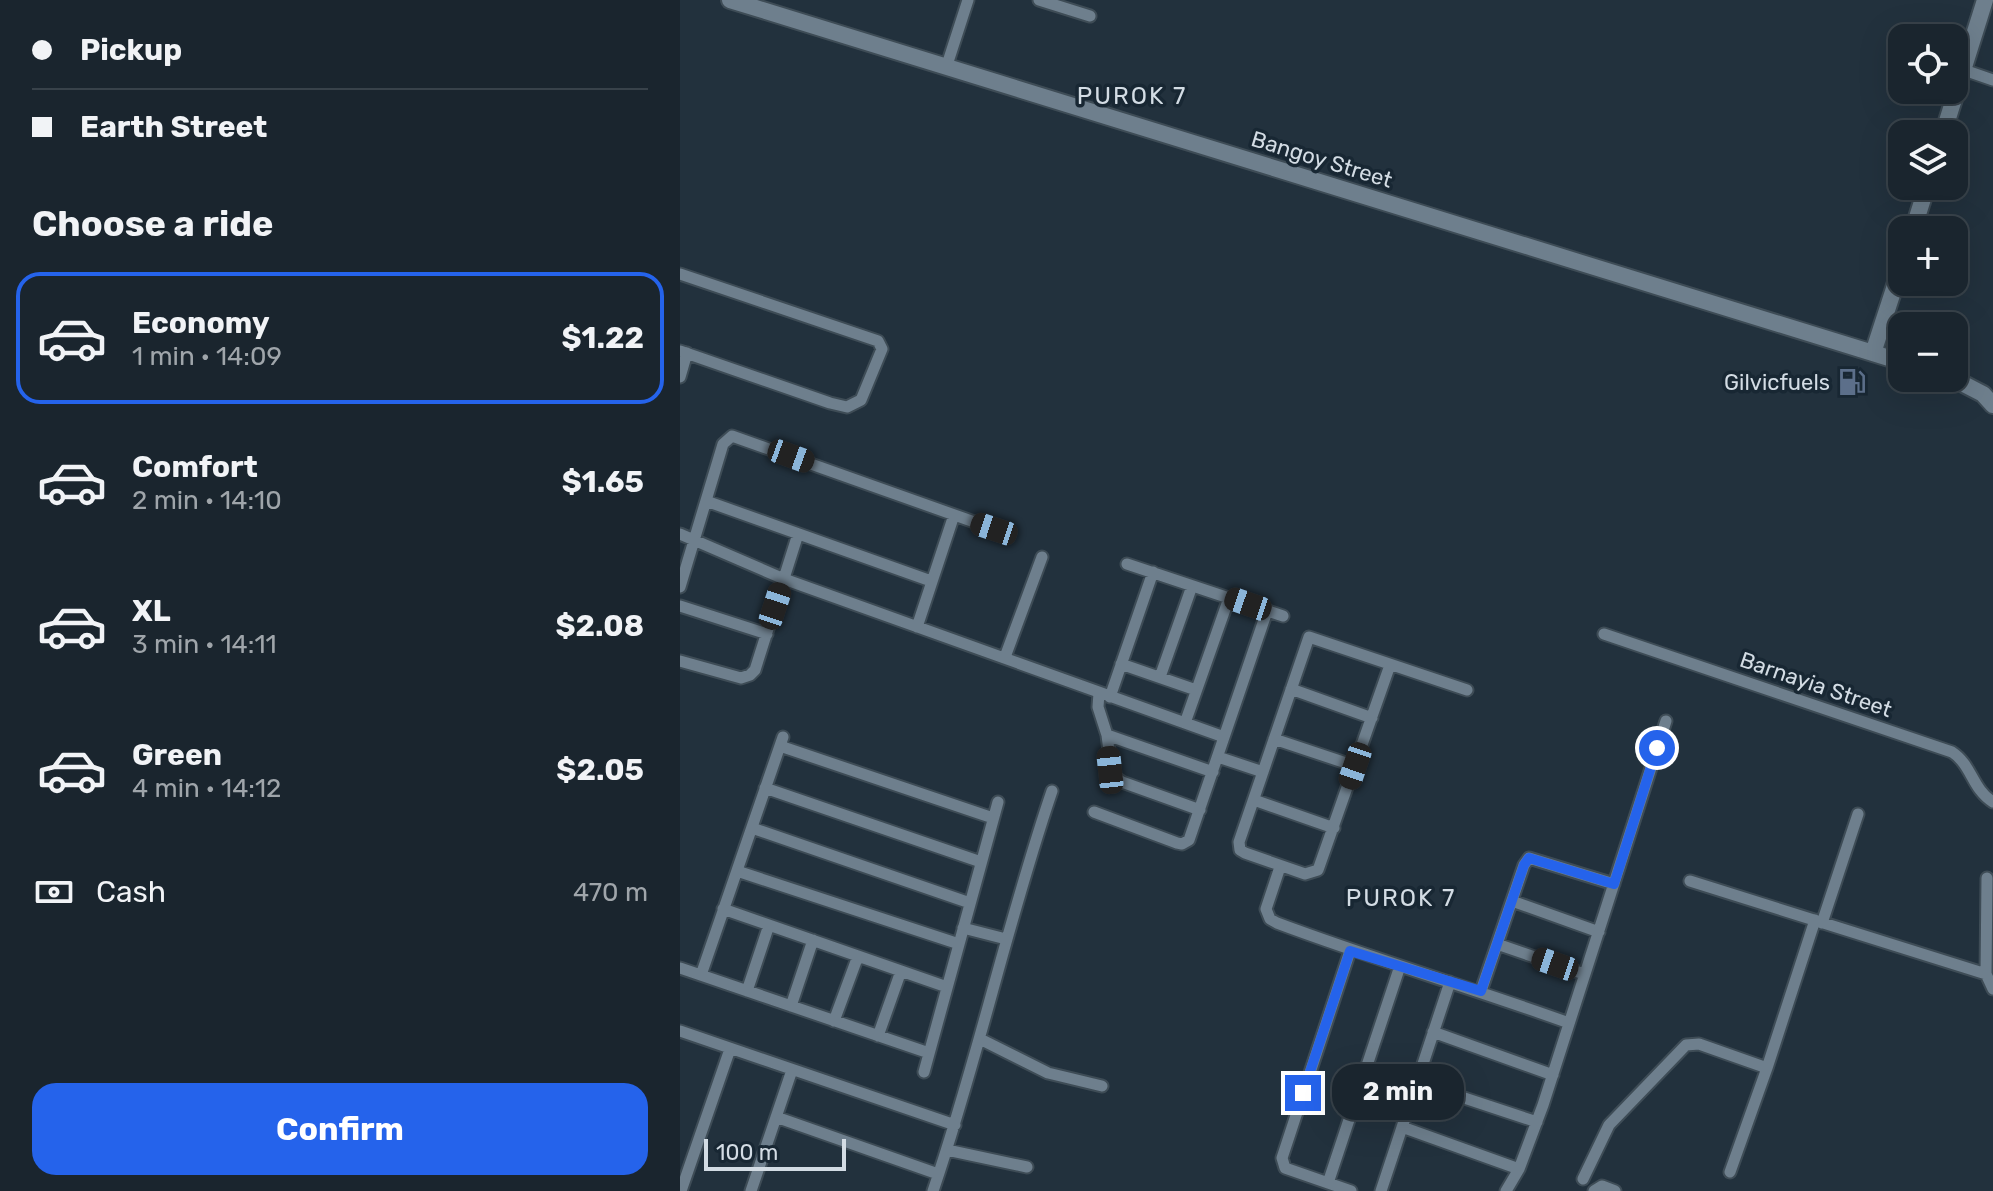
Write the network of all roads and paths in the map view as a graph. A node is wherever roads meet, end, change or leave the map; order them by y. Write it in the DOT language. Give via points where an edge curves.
graph roads {
  1 [pos="730,0"];
  2 [pos="968,0"];
  3 [pos="1039,0"];
  4 [pos="1985,0"];
  5 [pos="1090,16"];
  6 [pos="1968,57"];
  7 [pos="946,68"];
  8 [pos="1968,71"];
  9 [pos="1993,80"];
  10 [pos="680,274"];
  11 [pos="1892,296"];
  12 [pos="684,352"];
  13 [pos="1873,353"];
  14 [pos="1888,358"];
  15 [pos="680,377"];
  16 [pos="1968,386"];
  17 [pos="1993,405"];
  18 [pos="706,501"];
  19 [pos="954,515"];
  20 [pos="994,529"];
  21 [pos="680,534"];
  22 [pos="798,534"];
  23 [pos="695,539"];
  24 [pos="1042,557"];
  25 [pos="1127,564"];
  26 [pos="1153,572"];
  27 [pos="784,579"];
  28 [pos="931,581"];
  29 [pos="1192,586"];
  30 [pos="680,587"];
  31 [pos="1229,598"];
  32 [pos="680,606"];
  33 [pos="1267,611"];
  34 [pos="1283,616"];
  35 [pos="917,627"];
  36 [pos="767,634"];
  37 [pos="1604,634"];
  38 [pos="1005,657"];
  39 [pos="680,661"];
  40 [pos="1121,664"];
  41 [pos="1390,665"];
  42 [pos="1160,677"];
  43 [pos="1291,689"];
  44 [pos="1196,690"];
  45 [pos="1467,690"];
  46 [pos="1105,695"];
  47 [pos="1372,718"];
  48 [pos="1666,721"];
  49 [pos="1185,723"];
  50 [pos="1107,735"];
  51 [pos="1224,737"];
  52 [pos="1274,739"];
  53 [pos="1218,757"];
  54 [pos="1355,766"];
  55 [pos="1213,772"];
  56 [pos="1263,772"];
  57 [pos="765,788"];
  58 [pos="1052,791"];
  59 [pos="1254,800"];
  60 [pos="998,802"];
  61 [pos="1993,802"];
  62 [pos="1200,810"];
  63 [pos="1094,812"];
  64 [pos="1858,814"];
  65 [pos="993,818"];
  66 [pos="752,828"];
  67 [pos="1334,828"];
  68 [pos="981,862"];
  69 [pos="1280,867"];
  70 [pos="737,871"];
  71 [pos="1987,878"];
  72 [pos="1690,881"];
  73 [pos="1614,884"];
  74 [pos="1512,901"];
  75 [pos="970,903"];
  76 [pos="723,909"];
  77 [pos="1818,922"];
  78 [pos="964,924"];
  79 [pos="769,925"];
  80 [pos="1599,932"];
  81 [pos="1007,936"];
  82 [pos="813,940"];
  83 [pos="959,944"];
  84 [pos="1497,944"];
  85 [pos="1350,951"];
  86 [pos="858,956"];
  87 [pos="1400,966"];
  88 [pos="680,968"];
  89 [pos="901,971"];
  90 [pos="1584,974"];
  91 [pos="1986,974"];
  92 [pos="701,975"];
  93 [pos="1450,982"];
  94 [pos="947,987"];
  95 [pos="1993,989"];
  96 [pos="747,991"];
  97 [pos="1481,991"];
  98 [pos="791,1006"];
  99 [pos="834,1021"];
  100 [pos="1569,1023"];
  101 [pos="680,1031"];
  102 [pos="1433,1032"];
  103 [pos="878,1036"];
  104 [pos="980,1039"];
  105 [pos="730,1049"];
  106 [pos="929,1053"];
  107 [pos="1767,1068"];
  108 [pos="792,1070"];
  109 [pos="924,1072"];
  110 [pos="1553,1075"];
  111 [pos="1416,1082"];
  112 [pos="1102,1086"];
  113 [pos="776,1117"];
  114 [pos="1537,1122"];
  115 [pos="955,1125"];
  116 [pos="1402,1127"];
  117 [pos="947,1150"];
  118 [pos="1027,1167"];
  119 [pos="1519,1169"];
  120 [pos="1730,1172"];
  121 [pos="938,1174"];
  122 [pos="1583,1179"];
  123 [pos="1328,1183"];
  124 [pos="753,1190"];
  125 [pos="681,1191"];
  126 [pos="933,1191"];
  127 [pos="1351,1191"];
  128 [pos="1381,1191"];
  129 [pos="1506,1191"];
  130 [pos="1594,1191"];
  131 [pos="1615,1191"];
  1 -- 7 [label="main road, Bangoy Street"];
  2 -- 7 [label="street"];
  3 -- 5 [label="street"];
  4 -- 6 [label="main road"];
  7 -- 13 [label="main road, Bangoy Street"];
  8 -- 9 [label="street"];
  10 -- 12 [label="street" via="882,345 861,400 847,407"];
  11 -- 13 [label="main road"];
  12 -- 15 [label="street"];
  13 -- 14 [label="main road, Bangoy Street"];
  16 -- 17 [label="main road"];
  18 -- 19 [label="street" via="723,444 737,437"];
  18 -- 22 [label="street"];
  18 -- 23 [label="street"];
  19 -- 20 [label="street"];
  19 -- 28 [label="street"];
  21 -- 23 [label="street"];
  22 -- 27 [label="street"];
  22 -- 28 [label="street"];
  23 -- 27 [label="street"];
  23 -- 30 [label="street"];
  24 -- 38 [label="street"];
  25 -- 26 [label="street"];
  26 -- 29 [label="street"];
  26 -- 40 [label="street"];
  27 -- 35 [label="street"];
  27 -- 36 [label="street"];
  28 -- 35 [label="street"];
  29 -- 31 [label="street"];
  29 -- 42 [label="street"];
  31 -- 33 [label="street"];
  31 -- 44 [label="street"];
  32 -- 36 [label="street"];
  33 -- 34 [label="street"];
  33 -- 51 [label="street"];
  35 -- 38 [label="street"];
  36 -- 39 [label="street" via="755,670 747,677"];
  37 -- 61 [label="street, Barnayia Street" via="1952,752"];
  38 -- 46 [label="street"];
  40 -- 42 [label="street"];
  40 -- 46 [label="street"];
  41 -- 43 [label="street" via="1309,637"];
  41 -- 45 [label="street"];
  41 -- 47 [label="street"];
  42 -- 44 [label="street"];
  43 -- 47 [label="street"];
  43 -- 52 [label="street"];
  44 -- 49 [label="street"];
  46 -- 49 [label="street"];
  46 -- 50 [label="street" via="1099,713"];
  47 -- 54 [label="street"];
  48 -- 73 [label="street"];
  49 -- 51 [label="street"];
  50 -- 55 [label="street"];
  50 -- 62 [label="street" via="1115,779"];
  51 -- 53 [label="street"];
  52 -- 54 [label="street"];
  52 -- 56 [label="street"];
  53 -- 55 [label="street"];
  53 -- 56 [label="street"];
  54 -- 67 [label="street"];
  55 -- 62 [label="street"];
  56 -- 59 [label="street"];
  57 -- 65 [label="street" via="782,742"];
  57 -- 66 [label="street"];
  57 -- 68 [label="street"];
  58 -- 81 [label="street"];
  59 -- 67 [label="street"];
  59 -- 69 [label="street" via="1240,850"];
  60 -- 65 [label="street"];
  62 -- 63 [label="street" via="1189,840 1182,844"];
  64 -- 77 [label="street"];
  65 -- 68 [label="street"];
  66 -- 70 [label="street"];
  66 -- 75 [label="street"];
  67 -- 69 [label="street" via="1315,873"];
  68 -- 75 [label="street"];
  69 -- 85 [label="street" via="1267,901 1270,919"];
  70 -- 76 [label="street"];
  70 -- 83 [label="street"];
  71 -- 91 [label="street"];
  72 -- 77 [label="street"];
  73 -- 74 [label="street" via="1532,857"];
  73 -- 80 [label="street"];
  74 -- 80 [label="street"];
  74 -- 84 [label="street"];
  75 -- 78 [label="street"];
  76 -- 79 [label="street"];
  76 -- 92 [label="street"];
  77 -- 91 [label="street"];
  77 -- 107 [label="street"];
  78 -- 81 [label="street"];
  78 -- 83 [label="street"];
  79 -- 82 [label="street"];
  79 -- 96 [label="street"];
  80 -- 90 [label="street"];
  81 -- 104 [label="street"];
  82 -- 86 [label="street"];
  82 -- 98 [label="street"];
  83 -- 94 [label="street"];
  84 -- 90 [label="street"];
  84 -- 97 [label="street"];
  85 -- 87 [label="street"];
  85 -- 123 [label="street" via="1282,1163"];
  86 -- 89 [label="street"];
  86 -- 99 [label="street"];
  87 -- 93 [label="street"];
  87 -- 123 [label="street"];
  88 -- 92 [label="street"];
  89 -- 94 [label="street"];
  89 -- 103 [label="street"];
  90 -- 100 [label="street"];
  91 -- 95 [label="street"];
  92 -- 96 [label="street"];
  93 -- 97 [label="street"];
  93 -- 102 [label="street"];
  94 -- 106 [label="street"];
  96 -- 98 [label="street"];
  97 -- 100 [label="street"];
  98 -- 99 [label="street"];
  99 -- 103 [label="street"];
  100 -- 110 [label="street"];
  101 -- 105 [label="street"];
  102 -- 110 [label="street"];
  102 -- 111 [label="street"];
  103 -- 106 [label="street"];
  104 -- 112 [label="street" via="1048,1073"];
  104 -- 115 [label="street"];
  105 -- 108 [label="street"];
  105 -- 125 [label="street"];
  106 -- 109 [label="street"];
  107 -- 120 [label="street"];
  107 -- 122 [label="street" via="1699,1044 1686,1045 1609,1125"];
  108 -- 113 [label="street"];
  108 -- 115 [label="street"];
  110 -- 114 [label="street"];
  111 -- 114 [label="street"];
  111 -- 116 [label="street"];
  113 -- 121 [label="street"];
  113 -- 124 [label="street"];
  114 -- 119 [label="street"];
  115 -- 117 [label="street"];
  116 -- 119 [label="street"];
  116 -- 128 [label="street"];
  117 -- 118 [label="street"];
  117 -- 121 [label="street"];
  119 -- 129 [label="street"];
  121 -- 126 [label="street"];
  123 -- 127 [label="street"];
  130 -- 131 [label="street" via="1598,1186"];
}
